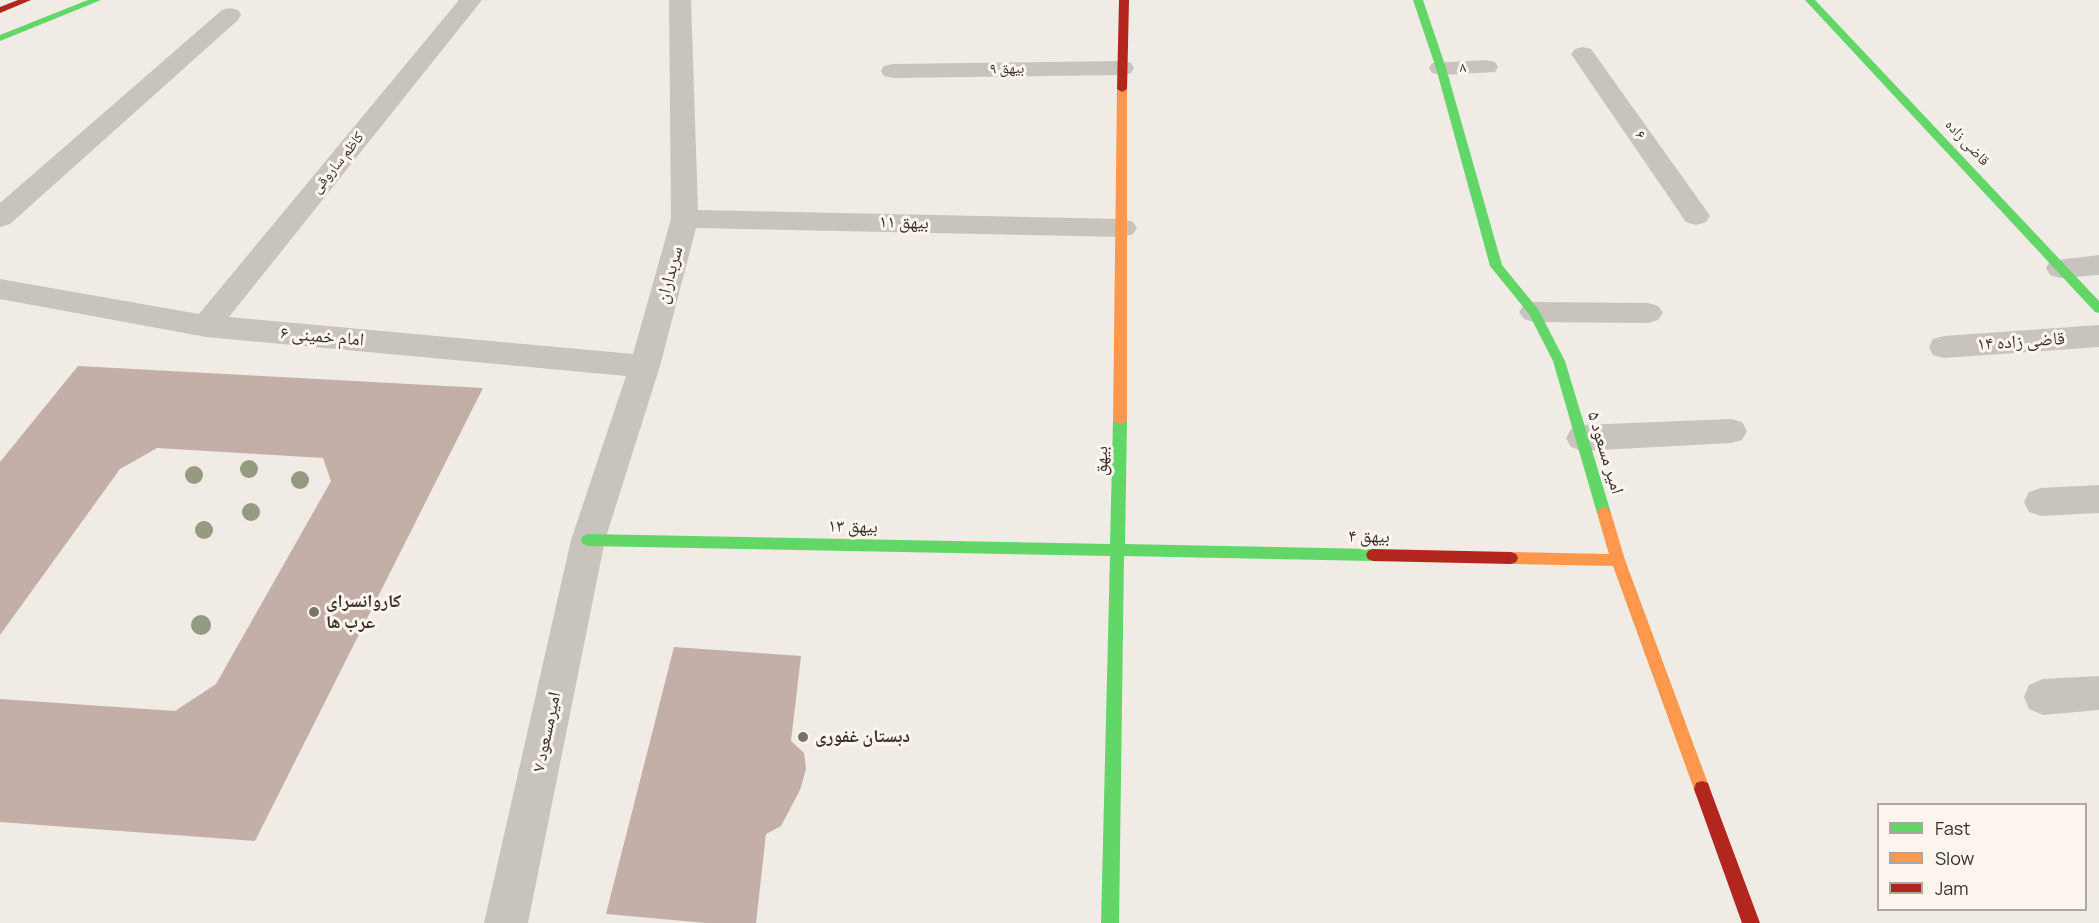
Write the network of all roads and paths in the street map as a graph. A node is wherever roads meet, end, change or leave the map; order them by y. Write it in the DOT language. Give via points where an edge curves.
graph roads {
  1 [pos="26,0"];
  2 [pos="96,0"];
  3 [pos="471,0"];
  4 [pos="680,0"];
  5 [pos="1124,0"];
  6 [pos="1418,0"];
  7 [pos="1810,0"];
  8 [pos="0,10"];
  9 [pos="230,15"];
  10 [pos="0,38"];
  11 [pos="1583,54"];
  12 [pos="1486,67"];
  13 [pos="1122,68"];
  14 [pos="1441,68"];
  15 [pos="893,71"];
  16 [pos="1696,216"];
  17 [pos="0,218"];
  18 [pos="685,219"];
  19 [pos="1123,228"];
  20 [pos="2099,265"];
  21 [pos="2060,268"];
  22 [pos="0,290"];
  23 [pos="2099,309"];
  24 [pos="1534,312"];
  25 [pos="1648,313"];
  26 [pos="206,327"];
  27 [pos="2099,336"];
  28 [pos="1944,347"];
  29 [pos="645,366"];
  30 [pos="1731,431"];
  31 [pos="1582,438"];
  32 [pos="2099,499"];
  33 [pos="2042,502"];
  34 [pos="588,540"];
  35 [pos="1118,551"];
  36 [pos="1618,560"];
  37 [pos="2099,693"];
  38 [pos="2043,698"];
  39 [pos="506,923"];
  40 [pos="1110,923"];
  41 [pos="1751,923"];
  1 -- 8 [label="street"];
  2 -- 10 [label="street"];
  3 -- 26 [label="street, کاظم ساروقی"];
  4 -- 18 [label="street, سربداران"];
  5 -- 13 [label="street, بیهق"];
  6 -- 14 [label="street, امیر مسعود ۵"];
  7 -- 21 [label="street, قاضی زاده"];
  9 -- 17 [label="street"];
  11 -- 16 [label="street, ۶"];
  12 -- 14 [label="street, ۸"];
  13 -- 15 [label="street, بیهق ۹"];
  13 -- 19 [label="street, بیهق"];
  14 -- 24 [label="street, امیر مسعود ۵" via="1496,266"];
  18 -- 19 [label="street, بیهق ۱۱"];
  18 -- 29 [label="street, سربداران"];
  19 -- 35 [label="street, بیهق"];
  20 -- 21 [label="street"];
  21 -- 23 [label="street, قاضی زاده"];
  22 -- 26 [label="street, امام خمینی ۶"];
  24 -- 25 [label="street"];
  24 -- 31 [label="street, امیر مسعود ۵" via="1559,361"];
  26 -- 29 [label="street, امام خمینی ۶"];
  27 -- 28 [label="street, قاضی زاده ۱۴"];
  29 -- 34 [label="street, سربداران"];
  30 -- 31 [label="street"];
  31 -- 36 [label="street, امیر مسعود ۵"];
  32 -- 33 [label="street"];
  34 -- 35 [label="street, بیهق ۱۳"];
  34 -- 39 [label="street, امیرمسعود ۷"];
  35 -- 36 [label="street, بیهق ۴"];
  35 -- 40 [label="street, بیهق"];
  36 -- 41 [label="street, امیر مسعود ۵"];
  37 -- 38 [label="street"];
}
